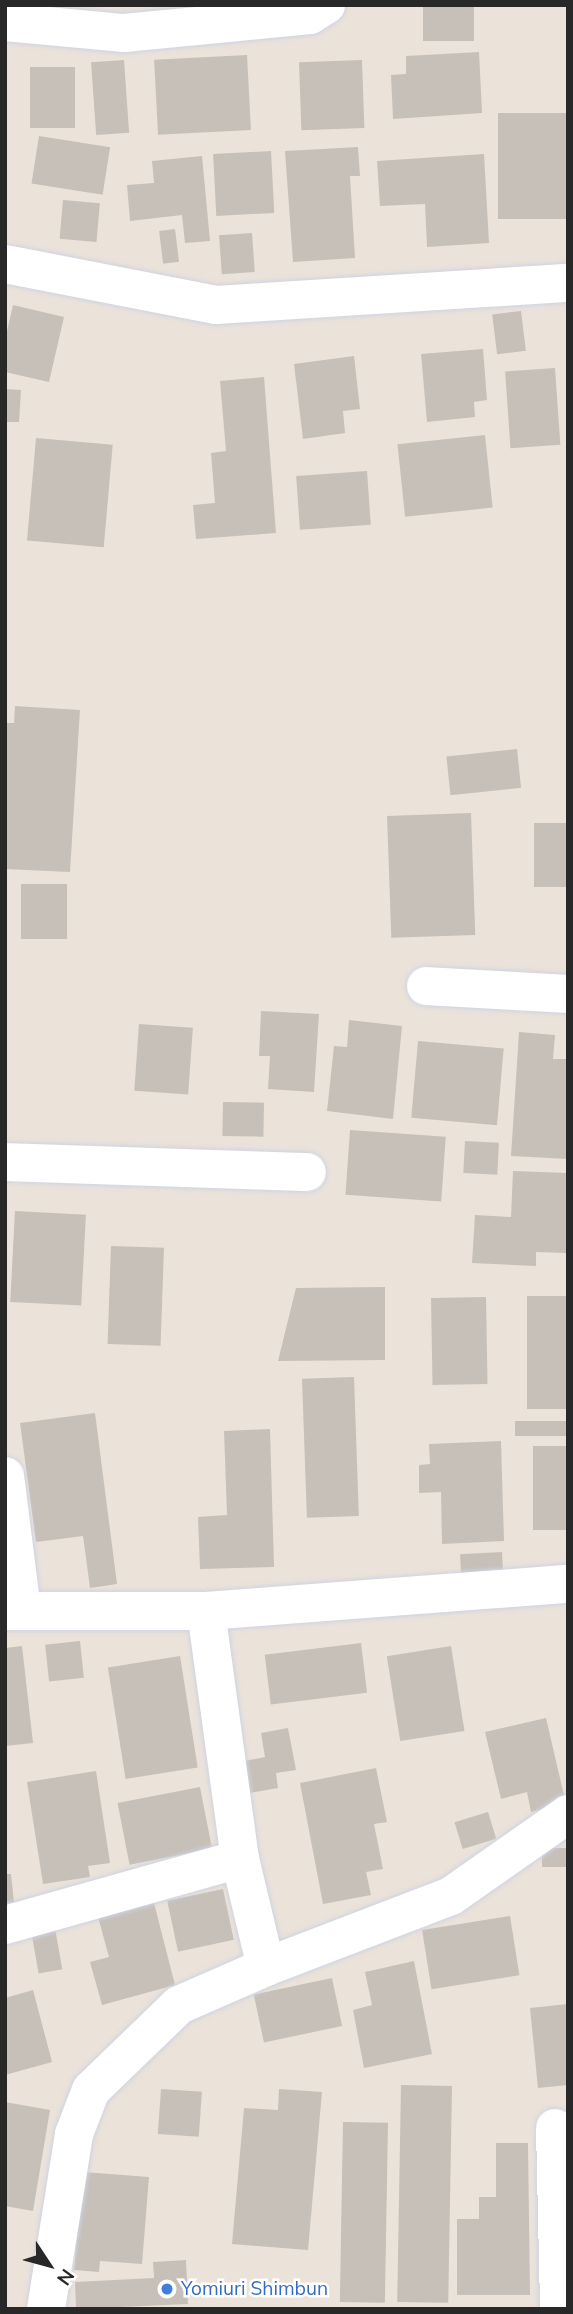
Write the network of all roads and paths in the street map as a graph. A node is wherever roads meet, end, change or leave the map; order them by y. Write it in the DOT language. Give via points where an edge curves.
graph roads {
  1 [pos="326,5"];
  2 [pos="5,22"];
  3 [pos="5,264"];
  4 [pos="568,283"];
  5 [pos="426,986"];
  6 [pos="568,994"];
  7 [pos="5,1162"];
  8 [pos="307,1172"];
  9 [pos="5,1476"];
  10 [pos="568,1584"];
  11 [pos="14,1611"];
  12 [pos="206,1611"];
  13 [pos="568,1814"];
  14 [pos="240,1859"];
  15 [pos="5,1925"];
  16 [pos="266,1967"];
  17 [pos="555,2128"];
  18 [pos="46,2309"];
  19 [pos="559,2309"];
  1 -- 2 [label="street" via="310,15 124,33"];
  3 -- 4 [label="street" via="216,305"];
  5 -- 6 [label="street"];
  7 -- 8 [label="street"];
  9 -- 11 [label="street"];
  10 -- 12 [label="street"];
  11 -- 12 [label="street"];
  12 -- 14 [label="street"];
  13 -- 16 [label="street" via="451,1896"];
  14 -- 15 [label="street"];
  14 -- 16 [label="street"];
  16 -- 18 [label="street" via="179,2005 91,2090 74,2134"];
  17 -- 19 [label="street"];
}
